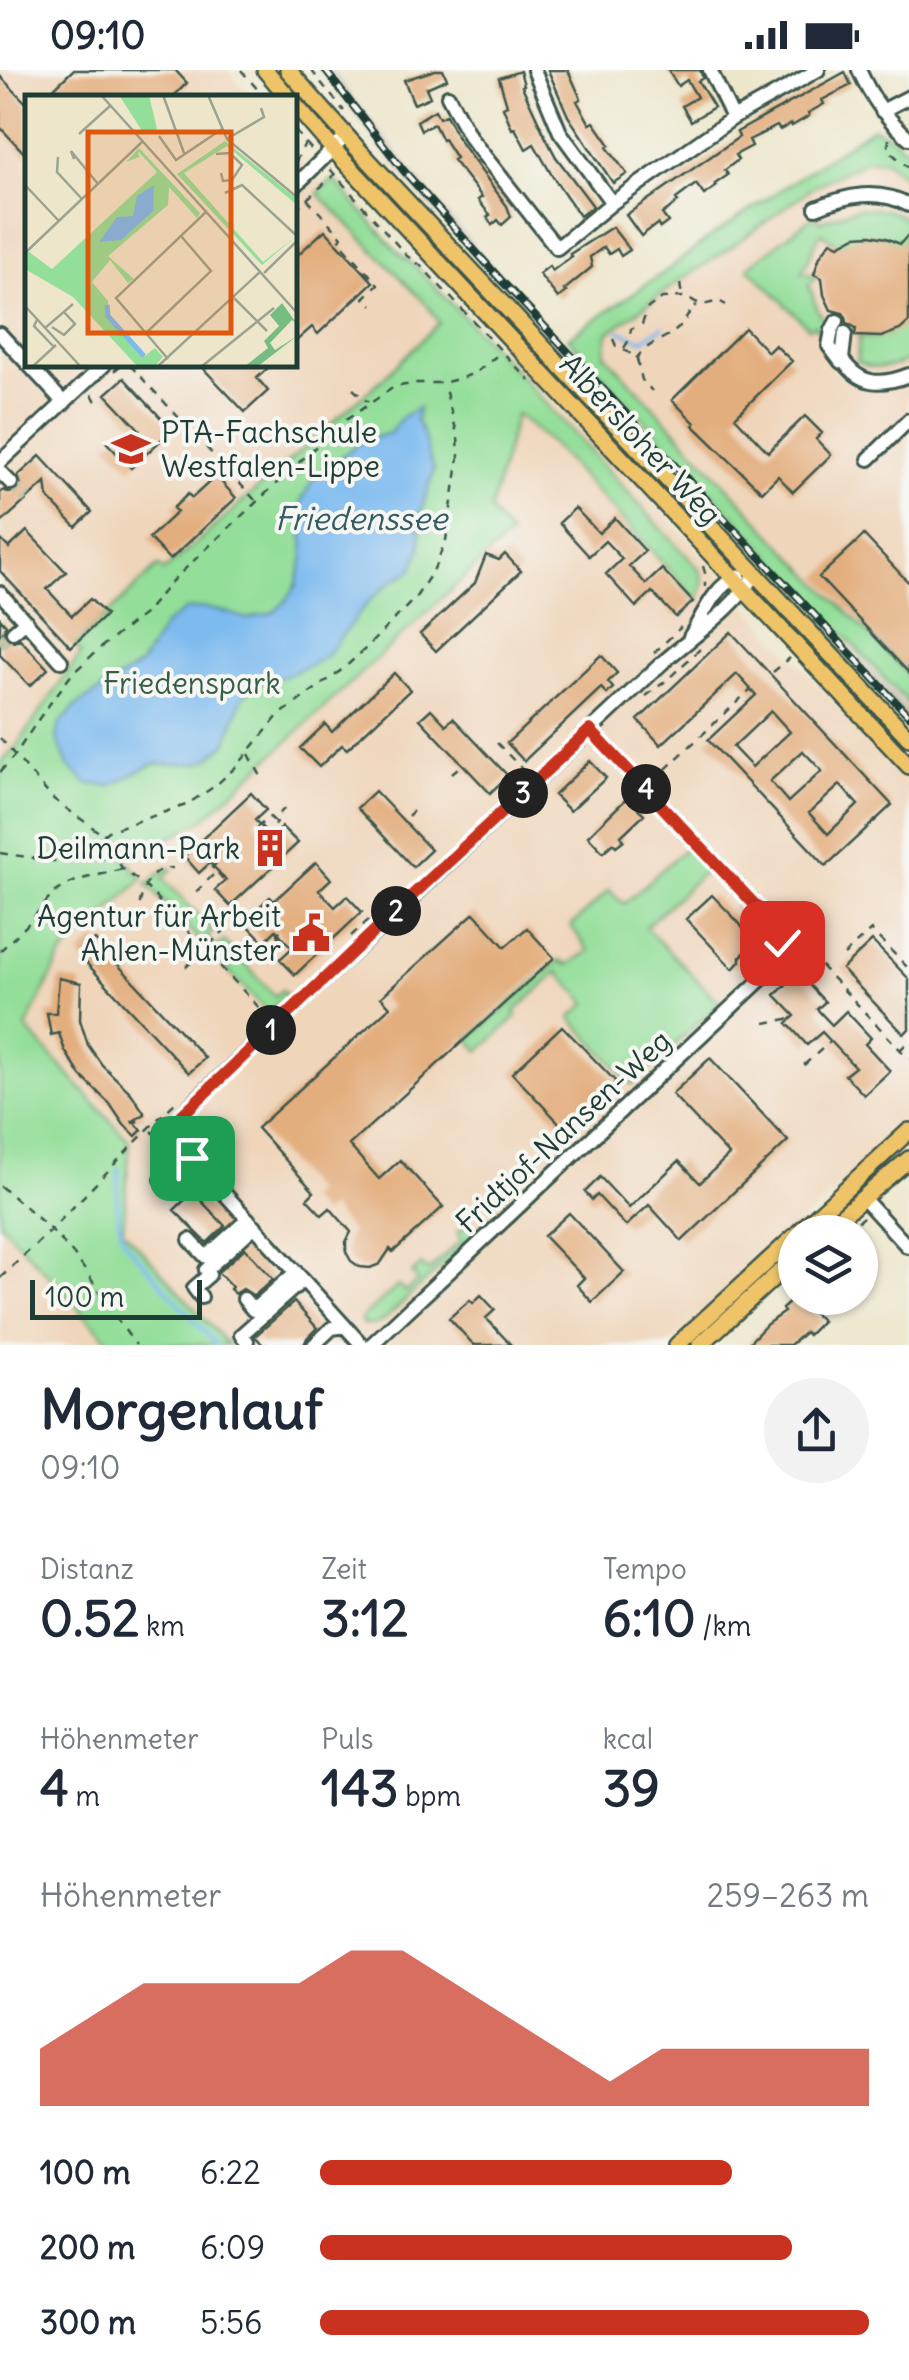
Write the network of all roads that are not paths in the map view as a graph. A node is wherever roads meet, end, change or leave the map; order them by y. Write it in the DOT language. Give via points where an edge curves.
graph roads {
  1 [pos="265,70"];
  2 [pos="288,70"];
  3 [pos="534,70"];
  4 [pos="710,70"];
  5 [pos="818,70"];
  6 [pos="859,70"];
  7 [pos="286,95"];
  8 [pos="448,96"];
  9 [pos="909,97"];
  10 [pos="298,108"];
  11 [pos="882,112"];
  12 [pos="733,118"];
  13 [pos="346,136"];
  14 [pos="909,138"];
  15 [pos="333,149"];
  16 [pos="298,183"];
  17 [pos="612,204"];
  18 [pos="909,205"];
  19 [pos="816,208"];
  20 [pos="841,327"];
  21 [pos="0,334"];
  22 [pos="25,361"];
  23 [pos="32,368"];
  24 [pos="101,368"];
  25 [pos="909,375"];
  26 [pos="64,403"];
  27 [pos="909,420"];
  28 [pos="869,460"];
  29 [pos="0,462"];
  30 [pos="0,472"];
  31 [pos="11,483"];
  32 [pos="756,573"];
  33 [pos="732,578"];
  34 [pos="744,592"];
  35 [pos="0,593"];
  36 [pos="26,621"];
  37 [pos="13,632"];
  38 [pos="687,640"];
  39 [pos="61,660"];
  40 [pos="590,730"];
  41 [pos="909,738"];
  42 [pos="909,766"];
  43 [pos="909,1131"];
  44 [pos="909,1159"];
  45 [pos="187,1160"];
  46 [pos="162,1179"];
  47 [pos="862,1198"];
  48 [pos="818,1215"];
  49 [pos="842,1215"];
  50 [pos="251,1223"];
  51 [pos="190,1240"];
  52 [pos="907,1246"];
  53 [pos="778,1252"];
  54 [pos="778,1274"];
  55 [pos="300,1276"];
  56 [pos="201,1297"];
  57 [pos="244,1299"];
  58 [pos="345,1326"];
  59 [pos="246,1341"];
  60 [pos="314,1345"];
  61 [pos="362,1345"];
  62 [pos="371,1345"];
  63 [pos="677,1345"];
  64 [pos="700,1345"];
  1 -- 7 [label="main road"];
  2 -- 13 [label="main road, Albersloher Weg"];
  3 -- 17 [label="street" via="560,132"];
  4 -- 12 [label="street"];
  5 -- 12 [label="street"];
  6 -- 11 [label="street"];
  8 -- 17 [label="street" via="472,140 557,248"];
  9 -- 11 [label="street"];
  10 -- 15 [label="main road, Albersloher Weg"];
  11 -- 14 [label="street"];
  12 -- 17 [label="street"];
  13 -- 15 [label="street"];
  13 -- 32 [label="main road, Albersloher Weg"];
  15 -- 16 [label="street"];
  15 -- 33 [label="main road, Albersloher Weg"];
  18 -- 19 [label="street" via="860,194"];
  20 -- 25 [label="street" via="842,359 860,378"];
  21 -- 22 [label="street"];
  23 -- 26 [label="street"];
  24 -- 26 [label="street"];
  26 -- 29 [label="street"];
  27 -- 28 [label="street"];
  30 -- 31 [label="street"];
  32 -- 33 [label="street"];
  32 -- 34 [label="street"];
  32 -- 41 [label="main road, Albersloher Weg"];
  33 -- 34 [label="main road, Albersloher Weg"];
  33 -- 38 [label="street"];
  34 -- 38 [label="street"];
  34 -- 42 [label="main road, Albersloher Weg"];
  35 -- 36 [label="street"];
  36 -- 37 [label="street"];
  36 -- 39 [label="street"];
  38 -- 40 [label="street"];
  40 -- 45 [label="street" via="199,1097 176,1127"];
  40 -- 62 [label="street, Fridtjof-Nansen-Weg" via="772,923 783,950 770,971"];
  43 -- 48 [label="main road"];
  44 -- 47 [label="main road"];
  45 -- 46 [label="street"];
  45 -- 50 [label="street"];
  47 -- 49 [label="main road"];
  47 -- 52 [label="street"];
  50 -- 51 [label="street" via="206,1257"];
  50 -- 55 [label="street"];
  50 -- 56 [label="street" via="206,1270 209,1275 194,1288"];
  53 -- 63 [label="main road"];
  54 -- 64 [label="main road"];
  55 -- 57 [label="street" via="253,1310"];
  55 -- 58 [label="street"];
  55 -- 59 [label="street" via="241,1335"];
  58 -- 60 [label="street" via="332,1328"];
  58 -- 61 [label="street"];
}
